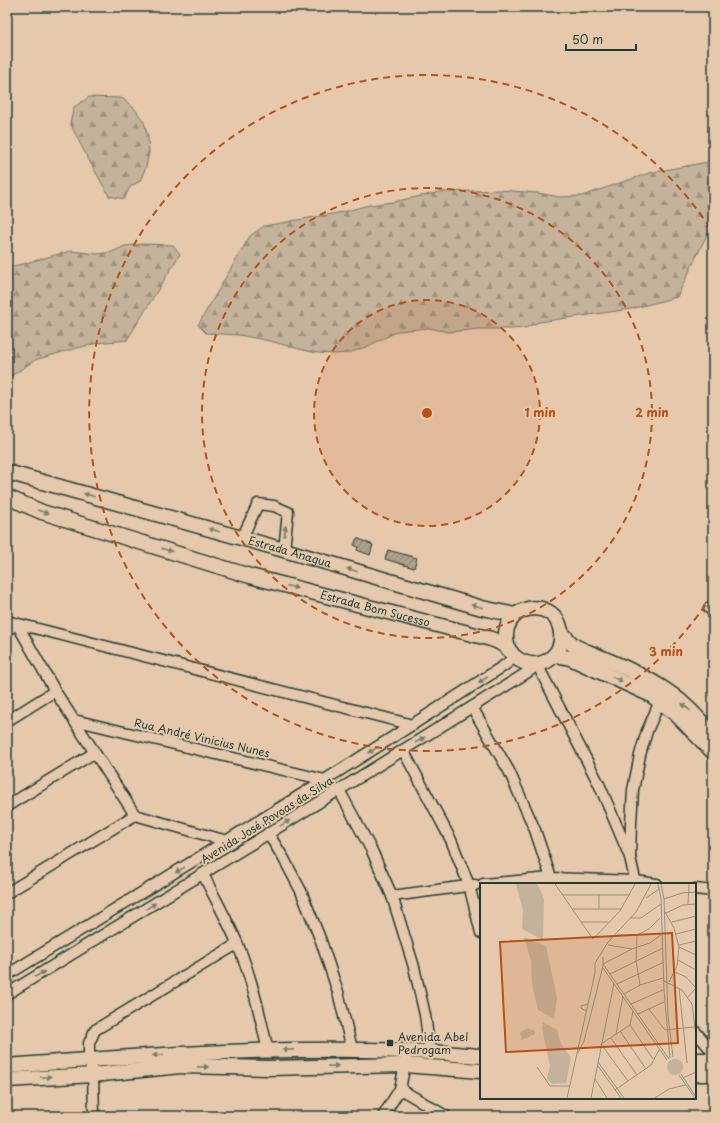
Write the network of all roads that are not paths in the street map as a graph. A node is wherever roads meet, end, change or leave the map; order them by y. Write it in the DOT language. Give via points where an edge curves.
graph roads {
  1 [pos="7,472"];
  2 [pos="7,497"];
  3 [pos="242,538"];
  4 [pos="284,550"];
  5 [pos="713,605"];
  6 [pos="713,612"];
  7 [pos="515,615"];
  8 [pos="12,623"];
  9 [pos="7,630"];
  10 [pos="561,632"];
  11 [pos="511,652"];
  12 [pos="555,655"];
  13 [pos="538,664"];
  14 [pos="601,665"];
  15 [pos="55,691"];
  16 [pos="660,701"];
  17 [pos="472,707"];
  18 [pos="74,720"];
  19 [pos="7,721"];
  20 [pos="413,725"];
  21 [pos="713,735"];
  22 [pos="403,750"];
  23 [pos="713,752"];
  24 [pos="94,753"];
  25 [pos="325,780"];
  26 [pos="338,790"];
  27 [pos="7,806"];
  28 [pos="135,816"];
  29 [pos="268,833"];
  30 [pos="227,841"];
  31 [pos="630,857"];
  32 [pos="203,874"];
  33 [pos="552,881"];
  34 [pos="505,883"];
  35 [pos="635,883"];
  36 [pos="480,884"];
  37 [pos="469,885"];
  38 [pos="696,889"];
  39 [pos="713,891"];
  40 [pos="7,893"];
  41 [pos="392,896"];
  42 [pos="480,929"];
  43 [pos="68,938"];
  44 [pos="237,944"];
  45 [pos="77,952"];
  46 [pos="7,975"];
  47 [pos="7,994"];
  48 [pos="696,1032"];
  49 [pos="352,1049"];
  50 [pos="268,1051"];
  51 [pos="408,1051"];
  52 [pos="430,1052"];
  53 [pos="713,1052"];
  54 [pos="479,1056"];
  55 [pos="89,1060"];
  56 [pos="179,1060"];
  57 [pos="696,1060"];
  58 [pos="713,1060"];
  59 [pos="405,1065"];
  60 [pos="7,1066"];
  61 [pos="477,1071"];
  62 [pos="696,1074"];
  63 [pos="713,1074"];
  64 [pos="93,1075"];
  65 [pos="7,1080"];
  66 [pos="400,1089"];
  67 [pos="94,1116"];
  68 [pos="384,1116"];
  69 [pos="446,1116"];
  3 -- 1 [label="main road, Estrada Anagua, one-way"];
  2 -- 11 [label="main road, Estrada Bom Sucesso, one-way" via="42,512 242,573 491,639"];
  3 -- 4 [label="main road, Estrada Anagua"];
  4 -- 3 [label="street, one-way" via="288,512 274,506 258,504"];
  7 -- 4 [label="main road, Estrada Anagua, one-way" via="482,608"];
  5 -- 6 [label="street" via="709,608"];
  7 -- 10 [label="main road" via="526,609 546,611 556,619"];
  7 -- 11 [label="main road" via="507,627 506,634"];
  8 -- 9 [label="street"];
  8 -- 15 [label="street"];
  8 -- 20 [label="street"];
  10 -- 12 [label="main road" via="561,644"];
  10 -- 14 [label="main road" via="571,643"];
  11 -- 13 [label="main road, Estrada Bom Sucesso" via="525,663"];
  11 -- 20 [label="street, Avenida José Povoas da Silva, one-way" via="510,661 505,665"];
  12 -- 13 [label="main road"];
  12 -- 14 [label="main road"];
  13 -- 17 [label="street, Avenida José Povoas da Silva"];
  13 -- 31 [label="street" via="599,784"];
  14 -- 16 [label="main road, one-way"];
  21 -- 14 [label="main road, one-way" via="694,714 649,679"];
  15 -- 18 [label="street"];
  15 -- 19 [label="street"];
  16 -- 23 [label="main road" via="688,724"];
  16 -- 31 [label="street" via="647,731 633,790"];
  22 -- 17 [label="street, Avenida José Povoas da Silva, one-way"];
  17 -- 33 [label="street" via="509,772 535,830"];
  18 -- 24 [label="street"];
  18 -- 25 [label="street, Rua André Vinicius Nunes"];
  20 -- 25 [label="street, Avenida José Povoas da Silva, one-way"];
  22 -- 26 [label="street, Avenida José Povoas da Silva"];
  22 -- 37 [label="street" via="451,840"];
  24 -- 27 [label="street"];
  24 -- 28 [label="street"];
  25 -- 30 [label="street, Avenida José Povoas da Silva"];
  29 -- 26 [label="street, Avenida José Povoas da Silva, one-way"];
  26 -- 41 [label="street" via="372,851"];
  28 -- 30 [label="street"];
  28 -- 40 [label="street"];
  29 -- 32 [label="street, Avenida José Povoas da Silva"];
  29 -- 49 [label="street" via="301,891 321,941 338,992"];
  30 -- 43 [label="street, Avenida José Povoas da Silva, one-way"];
  31 -- 35 [label="street"];
  32 -- 44 [label="street"];
  45 -- 32 [label="street, Avenida José Povoas da Silva, one-way"];
  33 -- 34 [label="street"];
  33 -- 35 [label="street"];
  36 -- 37 [label="street"];
  37 -- 41 [label="street"];
  37 -- 42 [label="street"];
  38 -- 39 [label="street"];
  41 -- 52 [label="street" via="414,967"];
  43 -- 45 [label="street"];
  43 -- 46 [label="street, Avenida José Povoas da Silva"];
  44 -- 50 [label="street" via="254,990"];
  44 -- 55 [label="street" via="95,1030 89,1043"];
  47 -- 45 [label="street, Avenida José Povoas da Silva, one-way"];
  48 -- 53 [label="street"];
  49 -- 50 [label="main road, one-way"];
  49 -- 51 [label="main road"];
  50 -- 56 [label="main road"];
  51 -- 52 [label="main road"];
  51 -- 59 [label="street"];
  52 -- 54 [label="main road"];
  54 -- 61 [label="main road"];
  56 -- 55 [label="main road, one-way"];
  55 -- 60 [label="main road"];
  55 -- 64 [label="street"];
  56 -- 59 [label="main road, one-way" via="267,1068"];
  56 -- 64 [label="main road"];
  57 -- 58 [label="main road"];
  59 -- 61 [label="main road"];
  59 -- 66 [label="street"];
  62 -- 63 [label="main road"];
  65 -- 64 [label="main road, one-way"];
  64 -- 67 [label="street"];
  66 -- 68 [label="street"];
  66 -- 69 [label="street"];
}
